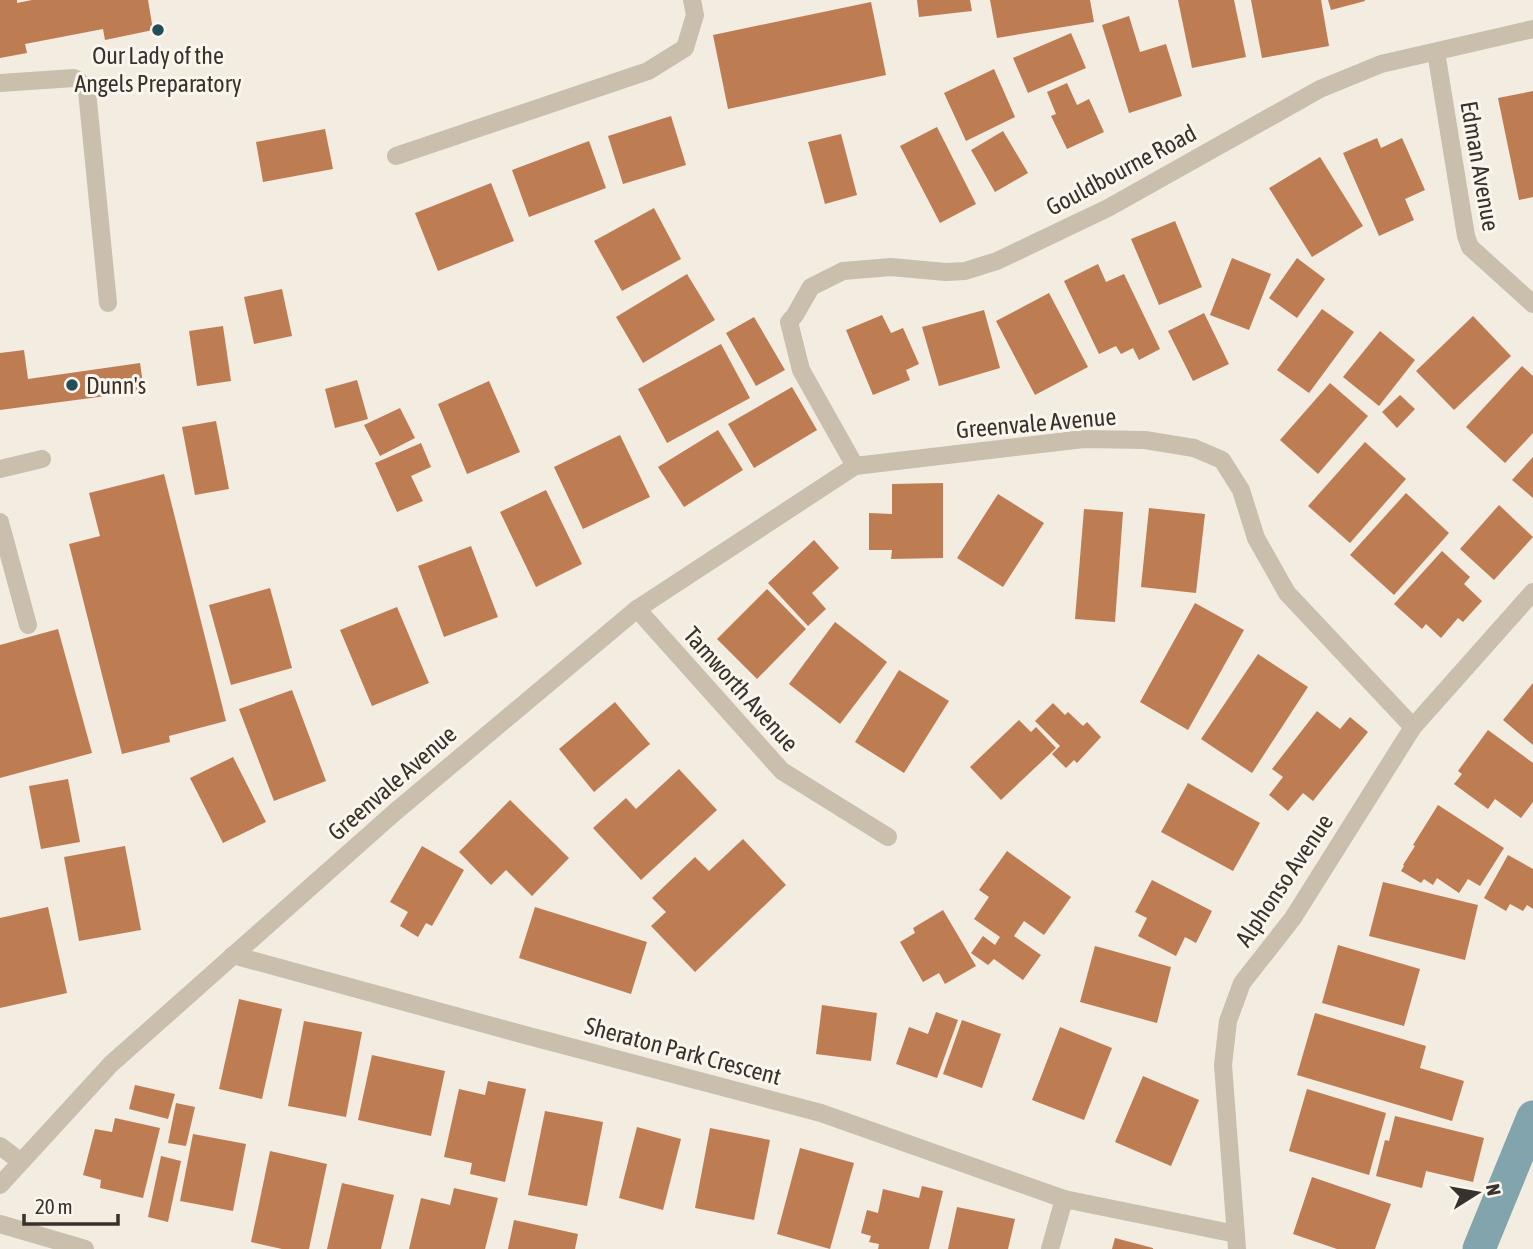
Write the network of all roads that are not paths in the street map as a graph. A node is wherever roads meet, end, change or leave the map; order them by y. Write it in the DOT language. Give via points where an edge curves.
graph roads {
  1 [pos="694,8"];
  2 [pos="1533,29"];
  3 [pos="1436,52"];
  4 [pos="0,83"];
  5 [pos="396,156"];
  6 [pos="108,303"];
  7 [pos="1533,304"];
  8 [pos="42,459"];
  9 [pos="855,466"];
  10 [pos="0,469"];
  11 [pos="0,522"];
  12 [pos="1533,593"];
  13 [pos="637,609"];
  14 [pos="28,625"];
  15 [pos="1413,727"];
  16 [pos="888,837"];
  17 [pos="233,955"];
  18 [pos="0,1146"];
  19 [pos="21,1162"];
  20 [pos="0,1185"];
  21 [pos="1063,1199"];
  22 [pos="0,1224"];
  23 [pos="1236,1241"];
  24 [pos="85,1249"];
  25 [pos="1050,1249"];
  1 -- 5 [label="street" via="685,48 648,71"];
  2 -- 3 [label="street, Gouldbourne Road"];
  3 -- 7 [label="street, Edman Avenue" via="1470,247"];
  3 -- 9 [label="street, Gouldbourne Road" via="1381,64 1320,89 1108,208 997,261 965,271 891,267 844,271 811,287 789,322 801,370"];
  4 -- 6 [label="street" via="74,78 87,91"];
  8 -- 10 [label="street"];
  9 -- 13 [label="street, Greenvale Avenue"];
  9 -- 15 [label="street, Greenvale Avenue" via="1084,439 1144,440 1194,448 1222,460 1241,490 1256,538 1287,593"];
  11 -- 14 [label="street"];
  12 -- 15 [label="street, Alphonso Avenue"];
  13 -- 16 [label="street, Tamworth Avenue" via="782,771"];
  13 -- 17 [label="street, Greenvale Avenue"];
  15 -- 23 [label="street, Alphonso Avenue" via="1293,918 1242,983 1228,1021 1223,1065"];
  17 -- 19 [label="street, Greenvale Avenue" via="111,1064"];
  17 -- 21 [label="street, Sheraton Park Crescent" via="821,1113"];
  18 -- 19 [label="street"];
  19 -- 20 [label="street, Greenvale Avenue"];
  21 -- 23 [label="street, Sheraton Park Crescent"];
  21 -- 25 [label="street"];
  22 -- 24 [label="street"];
}
